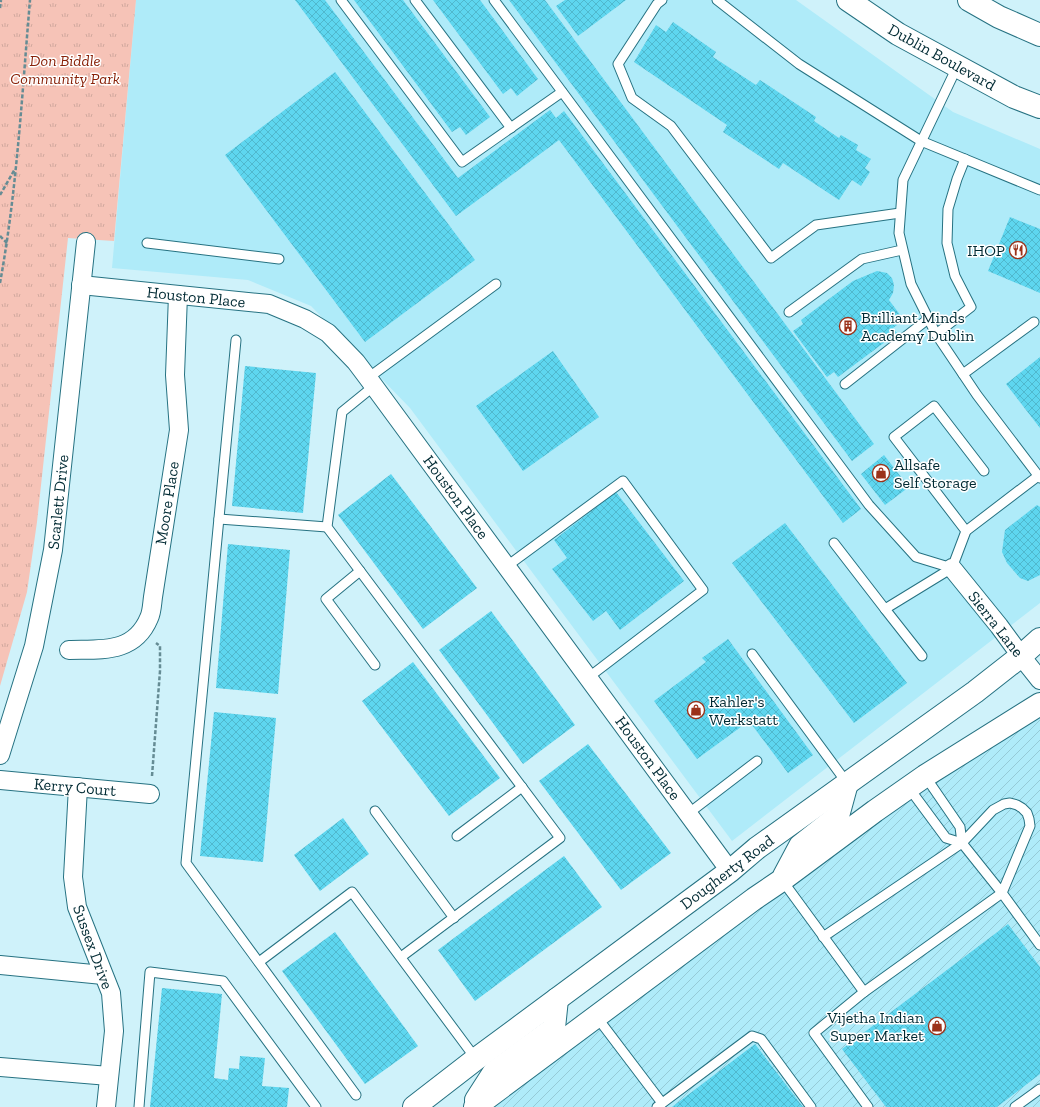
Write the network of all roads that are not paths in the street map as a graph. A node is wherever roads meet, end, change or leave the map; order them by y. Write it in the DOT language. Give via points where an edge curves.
graph roads {
  1 [pos="341,0"];
  2 [pos="415,0"];
  3 [pos="494,0"];
  4 [pos="662,0"];
  5 [pos="717,0"];
  6 [pos="848,0"];
  7 [pos="969,0"];
  8 [pos="1040,35"];
  9 [pos="957,67"];
  10 [pos="562,92"];
  11 [pos="1040,107"];
  12 [pos="511,128"];
  13 [pos="921,141"];
  14 [pos="965,159"];
  15 [pos="1040,190"];
  16 [pos="900,213"];
  17 [pos="86,242"];
  18 [pos="147,242"];
  19 [pos="902,250"];
  20 [pos="279,259"];
  21 [pos="496,284"];
  22 [pos="81,285"];
  23 [pos="178,295"];
  24 [pos="789,312"];
  25 [pos="928,319"];
  26 [pos="1034,322"];
  27 [pos="936,334"];
  28 [pos="236,340"];
  29 [pos="963,374"];
  30 [pos="371,382"];
  31 [pos="845,384"];
  32 [pos="984,471"];
  33 [pos="1039,477"];
  34 [pos="219,519"];
  35 [pos="327,527"];
  36 [pos="966,531"];
  37 [pos="834,543"];
  38 [pos="507,566"];
  39 [pos="952,568"];
  40 [pos="360,571"];
  41 [pos="884,609"];
  42 [pos="1040,639"];
  43 [pos="69,650"];
  44 [pos="752,654"];
  45 [pos="922,656"];
  46 [pos="1021,656"];
  47 [pos="374,665"];
  48 [pos="589,677"];
  49 [pos="1040,680"];
  50 [pos="1040,704"];
  51 [pos="0,756"];
  52 [pos="757,761"];
  53 [pos="0,780"];
  54 [pos="917,782"];
  55 [pos="847,783"];
  56 [pos="78,787"];
  57 [pos="522,787"];
  58 [pos="150,794"];
  59 [pos="375,811"];
  60 [pos="689,813"];
  61 [pos="457,836"];
  62 [pos="962,843"];
  63 [pos="730,871"];
  64 [pos="782,880"];
  65 [pos="1002,893"];
  66 [pos="454,918"];
  67 [pos="823,937"];
  68 [pos="1040,945"];
  69 [pos="401,957"];
  70 [pos="259,962"];
  71 [pos="0,965"];
  72 [pos="104,975"];
  73 [pos="864,992"];
  74 [pos="558,998"];
  75 [pos="596,1016"];
  76 [pos="476,1059"];
  77 [pos="0,1068"];
  78 [pos="109,1076"];
  79 [pos="1040,1089"];
  80 [pos="356,1095"];
  81 [pos="659,1105"];
  82 [pos="106,1107"];
  83 [pos="139,1107"];
  84 [pos="316,1107"];
  85 [pos="414,1107"];
  86 [pos="471,1107"];
  87 [pos="475,1107"];
  88 [pos="811,1107"];
  89 [pos="868,1107"];
  90 [pos="1015,1107"];
  1 -- 12 [label="lane" via="462,162"];
  2 -- 12 [label="lane"];
  3 -- 10 [label="lane"];
  4 -- 16 [label="lane" via="618,64 632,98 671,126 771,258 816,226"];
  5 -- 13 [label="lane" via="799,64"];
  6 -- 9 [label="main road, Dublin Boulevard" via="898,34"];
  7 -- 8 [label="main road"];
  9 -- 11 [label="main road, Dublin Boulevard" via="1014,97"];
  9 -- 13 [label="lane"];
  10 -- 12 [label="lane"];
  10 -- 39 [label="lane" via="869,505 916,557"];
  13 -- 14 [label="lane"];
  13 -- 16 [label="lane" via="903,180"];
  14 -- 15 [label="lane"];
  14 -- 27 [label="lane" via="948,209 947,243 955,276 971,307"];
  16 -- 19 [label="lane" via="899,233"];
  17 -- 22 [label="street, Scarlett Drive"];
  18 -- 20 [label="lane"];
  19 -- 24 [label="lane" via="862,259"];
  19 -- 25 [label="lane" via="911,284"];
  21 -- 30 [label="lane"];
  22 -- 23 [label="street, Houston Place"];
  22 -- 51 [label="street, Scarlett Drive" via="54,550 34,646"];
  23 -- 30 [label="street, Houston Place" via="269,304 305,318 328,333"];
  23 -- 43 [label="street, Moore Place" via="175,375 178,430 149,618 142,631 129,643 115,649"];
  25 -- 27 [label="lane"];
  25 -- 31 [label="lane"];
  26 -- 29 [label="lane"];
  27 -- 29 [label="lane"];
  28 -- 34 [label="lane"];
  29 -- 33 [label="lane"];
  30 -- 35 [label="lane" via="342,412"];
  30 -- 38 [label="street, Houston Place"];
  32 -- 36 [label="lane" via="934,406 894,437"];
  33 -- 36 [label="lane"];
  34 -- 35 [label="lane"];
  34 -- 70 [label="lane" via="186,863"];
  35 -- 40 [label="lane"];
  36 -- 39 [label="lane"];
  37 -- 41 [label="lane"];
  38 -- 48 [label="street, Houston Place"];
  38 -- 48 [label="lane" via="623,481 703,590"];
  39 -- 41 [label="lane"];
  39 -- 46 [label="street, Sierra Lane"];
  40 -- 47 [label="lane" via="326,600"];
  40 -- 57 [label="lane"];
  41 -- 45 [label="lane"];
  42 -- 46 [label="main road, Dougherty Road"];
  44 -- 55 [label="lane"];
  46 -- 49 [label="street, Sierra Lane"];
  46 -- 55 [label="main road, Dougherty Road"];
  48 -- 60 [label="street, Houston Place"];
  50 -- 54 [label="main road"];
  52 -- 60 [label="lane"];
  53 -- 56 [label="street, Kerry Court"];
  54 -- 62 [label="lane" via="960,827"];
  54 -- 62 [label="lane" via="946,838"];
  54 -- 64 [label="main road"];
  55 -- 63 [label="main road, Dougherty Road" via="757,848"];
  55 -- 64 [label="main road" via="838,816 800,846"];
  56 -- 58 [label="street, Kerry Court"];
  56 -- 72 [label="street, Sussex Drive" via="73,877 77,907"];
  57 -- 61 [label="lane"];
  57 -- 66 [label="lane" via="560,838"];
  59 -- 66 [label="lane"];
  60 -- 63 [label="street, Houston Place"];
  62 -- 65 [label="lane"];
  62 -- 65 [label="lane" via="998,806 1010,803 1027,813 1030,826"];
  62 -- 67 [label="lane"];
  63 -- 74 [label="main road, Dougherty Road"];
  64 -- 67 [label="lane"];
  64 -- 75 [label="main road"];
  65 -- 68 [label="lane"];
  65 -- 73 [label="lane"];
  66 -- 69 [label="lane"];
  67 -- 73 [label="lane"];
  69 -- 70 [label="lane" via="352,892"];
  69 -- 76 [label="lane"];
  70 -- 80 [label="lane"];
  71 -- 72 [label="street"];
  72 -- 78 [label="street, Sussex Drive" via="111,993 114,1031"];
  73 -- 89 [label="lane" via="814,1033"];
  74 -- 76 [label="main road, Dougherty Road"];
  74 -- 86 [label="main road" via="554,1028 494,1072"];
  75 -- 81 [label="lane"];
  75 -- 87 [label="main road"];
  76 -- 85 [label="main road, Dougherty Road"];
  77 -- 78 [label="street"];
  78 -- 82 [label="street, Sussex Drive"];
  79 -- 90 [label="lane"];
  81 -- 88 [label="lane" via="752,1036 761,1039"];
  83 -- 84 [label="lane" via="150,972 223,981"];
}
